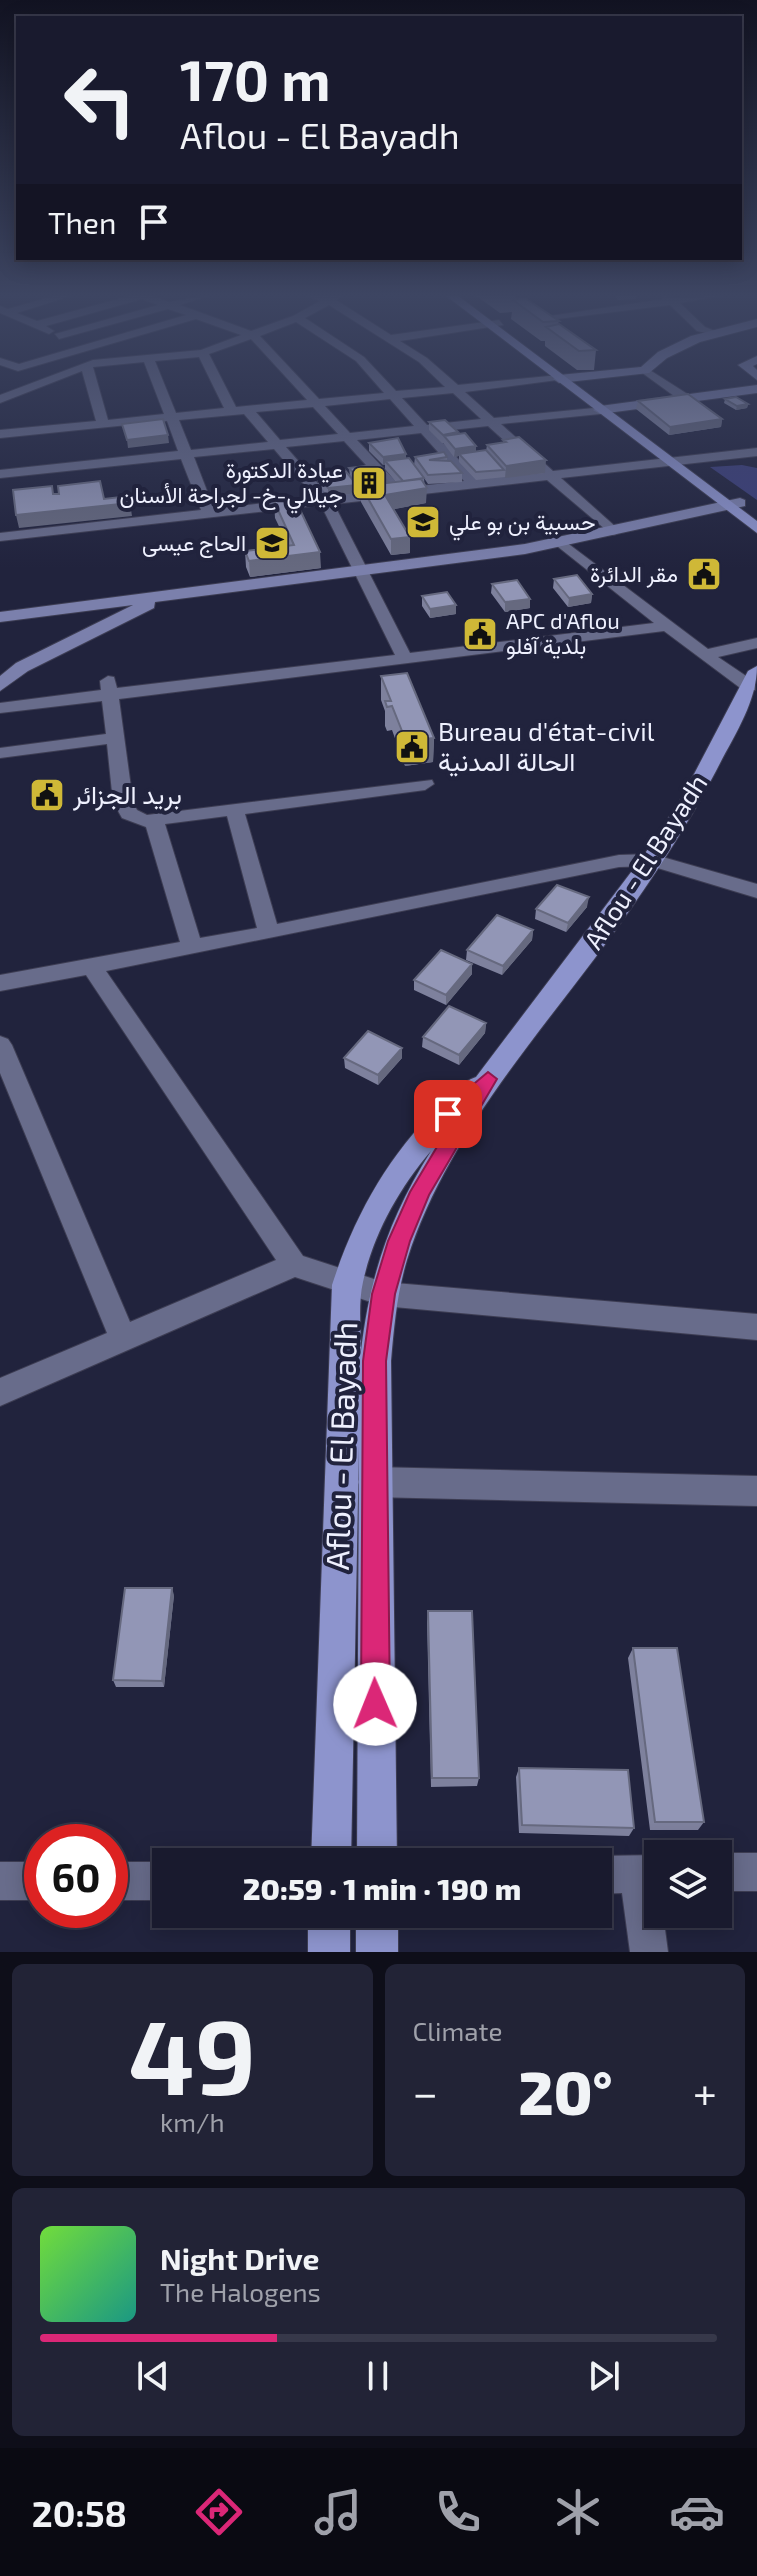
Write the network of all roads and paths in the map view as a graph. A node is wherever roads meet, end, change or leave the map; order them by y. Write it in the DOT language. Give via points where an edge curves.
graph roads {
  1 [pos="27,386"];
  2 [pos="95,386"];
  3 [pos="160,386"];
  4 [pos="219,386"];
  5 [pos="300,386"];
  6 [pos="383,386"];
  7 [pos="453,386"];
  8 [pos="492,386"];
  9 [pos="575,386"];
  10 [pos="668,386"];
  11 [pos="757,389"];
  12 [pos="457,390"];
  13 [pos="392,396"];
  14 [pos="685,398"];
  15 [pos="0,399"];
  16 [pos="316,404"];
  17 [pos="606,409"];
  18 [pos="248,411"];
  19 [pos="232,412"];
  20 [pos="173,419"];
  21 [pos="488,421"];
  22 [pos="103,424"];
  23 [pos="422,429"];
  24 [pos="0,434"];
  25 [pos="349,436"];
  26 [pos="276,443"];
  27 [pos="187,453"];
  28 [pos="754,453"];
  29 [pos="685,460"];
  30 [pos="669,461"];
  31 [pos="0,474"];
  32 [pos="552,474"];
  33 [pos="474,484"];
  34 [pos="398,492"];
  35 [pos="325,500"];
  36 [pos="733,504"];
  37 [pos="209,513"];
  38 [pos="757,515"];
  39 [pos="757,528"];
  40 [pos="612,531"];
  41 [pos="0,537"];
  42 [pos="562,543"];
  43 [pos="359,571"];
  44 [pos="162,597"];
  45 [pos="107,603"];
  46 [pos="0,617"];
  47 [pos="120,618"];
  48 [pos="667,626"];
  49 [pos="757,643"];
  50 [pos="705,655"];
  51 [pos="404,657"];
  52 [pos="753,679"];
  53 [pos="0,685"];
  54 [pos="108,686"];
  55 [pos="0,695"];
  56 [pos="0,708"];
  57 [pos="115,738"];
  58 [pos="0,753"];
  59 [pos="425,784"];
  60 [pos="235,812"];
  61 [pos="155,823"];
  62 [pos="652,860"];
  63 [pos="757,891"];
  64 [pos="269,933"];
  65 [pos="192,947"];
  66 [pos="92,967"];
  67 [pos="0,983"];
  68 [pos="0,1045"];
  69 [pos="488,1079"];
  70 [pos="294,1265"];
  71 [pos="347,1285"];
  72 [pos="383,1294"];
  73 [pos="757,1327"];
  74 [pos="123,1338"];
  75 [pos="0,1392"];
  76 [pos="373,1482"];
  77 [pos="757,1491"];
  78 [pos="331,1848"];
  79 [pos="377,1848"];
  80 [pos="757,1864"];
  81 [pos="732,1872"];
  82 [pos="757,1872"];
  83 [pos="644,1874"];
  84 [pos="612,1875"];
  85 [pos="0,1881"];
  86 [pos="24,1881"];
  87 [pos="128,1881"];
  88 [pos="152,1881"];
  89 [pos="329,1928"];
  90 [pos="377,1928"];
  91 [pos="649,1928"];
  92 [pos="329,1952"];
  93 [pos="377,1952"];
  94 [pos="649,1952"];
  1 -- 15 [label="street"];
  2 -- 22 [label="street"];
  3 -- 20 [label="street"];
  4 -- 19 [label="street"];
  5 -- 16 [label="street"];
  6 -- 13 [label="street"];
  7 -- 12 [label="street"];
  8 -- 12 [label="street"];
  9 -- 17 [label="main road"];
  10 -- 14 [label="street"];
  11 -- 14 [label="street"];
  12 -- 13 [label="street"];
  12 -- 21 [label="street"];
  13 -- 16 [label="street"];
  13 -- 23 [label="street"];
  14 -- 17 [label="street"];
  16 -- 18 [label="street"];
  16 -- 25 [label="street"];
  17 -- 21 [label="street"];
  17 -- 29 [label="main road"];
  17 -- 30 [label="main road"];
  18 -- 19 [label="street"];
  18 -- 26 [label="street"];
  19 -- 20 [label="street"];
  20 -- 22 [label="street"];
  20 -- 27 [label="street"];
  21 -- 23 [label="street"];
  21 -- 32 [label="street"];
  22 -- 24 [label="street"];
  23 -- 25 [label="street"];
  23 -- 33 [label="street"];
  25 -- 26 [label="street"];
  25 -- 34 [label="street"];
  26 -- 27 [label="street"];
  26 -- 35 [label="street"];
  27 -- 31 [label="street"];
  27 -- 37 [label="street"];
  28 -- 29 [label="street"];
  29 -- 30 [label="street"];
  29 -- 36 [label="main road"];
  30 -- 32 [label="street"];
  30 -- 36 [label="main road"];
  32 -- 33 [label="street"];
  32 -- 40 [label="street"];
  33 -- 34 [label="street"];
  34 -- 35 [label="street"];
  35 -- 37 [label="street"];
  35 -- 43 [label="street"];
  36 -- 38 [label="main road"];
  36 -- 39 [label="main road"];
  36 -- 40 [label="street"];
  37 -- 41 [label="street"];
  40 -- 42 [label="street"];
  42 -- 43 [label="street"];
  42 -- 48 [label="street"];
  43 -- 44 [label="street"];
  43 -- 51 [label="street"];
  44 -- 45 [label="street"];
  44 -- 47 [label="street"];
  45 -- 46 [label="street"];
  45 -- 47 [label="street"];
  47 -- 53 [label="street" via="22,667"];
  48 -- 50 [label="street"];
  48 -- 51 [label="street"];
  49 -- 50 [label="street"];
  50 -- 52 [label="street"];
  51 -- 54 [label="street"];
  52 -- 62 [label="main road, Aflou - El Bayadh" via="692,797"];
  54 -- 55 [label="street"];
  54 -- 56 [label="street"];
  54 -- 57 [label="street"];
  57 -- 58 [label="street"];
  57 -- 61 [label="street" via="125,808 136,818"];
  59 -- 60 [label="street"];
  60 -- 61 [label="street"];
  60 -- 64 [label="street"];
  61 -- 65 [label="street"];
  62 -- 63 [label="street"];
  62 -- 64 [label="street" via="608,862"];
  62 -- 69 [label="main road, Aflou - El Bayadh"];
  64 -- 65 [label="street"];
  65 -- 66 [label="street"];
  66 -- 67 [label="street"];
  66 -- 70 [label="street"];
  68 -- 74 [label="street"];
  69 -- 71 [label="main road, Aflou - El Bayadh" via="456,1104 390,1181 367,1224"];
  69 -- 72 [label="main road, Aflou - El Bayadh" via="410,1213"];
  70 -- 71 [label="street"];
  70 -- 74 [label="street"];
  71 -- 72 [label="street"];
  71 -- 78 [label="main road, Aflou - El Bayadh"];
  72 -- 73 [label="street"];
  72 -- 76 [label="main road, Aflou - El Bayadh" via="375,1361"];
  74 -- 75 [label="street"];
  76 -- 77 [label="street"];
  76 -- 79 [label="main road, Aflou - El Bayadh"];
  80 -- 82 [label="street"];
  81 -- 82 [label="street"];
  83 -- 84 [label="street"];
  85 -- 86 [label="street"];
  87 -- 88 [label="street"];
  89 -- 92 [label="main road"];
  90 -- 93 [label="main road"];
  91 -- 94 [label="street"];
}
